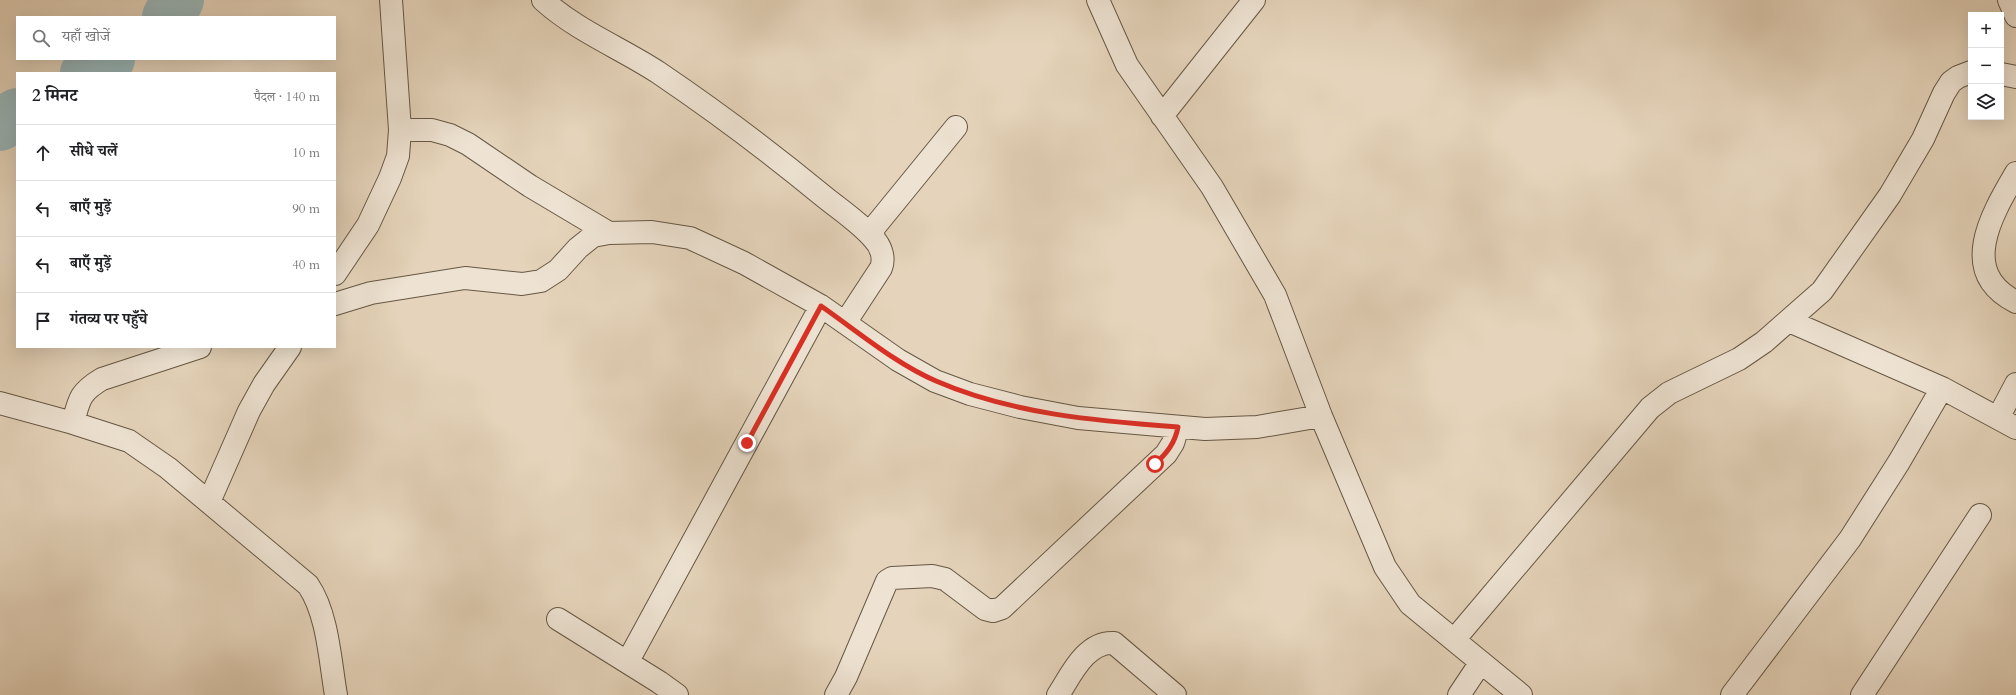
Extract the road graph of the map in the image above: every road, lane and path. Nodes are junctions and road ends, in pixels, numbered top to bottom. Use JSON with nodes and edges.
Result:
{"nodes":[{"id":1,"x":391,"y":0,"type":"edge"},
{"id":2,"x":544,"y":0,"type":"edge"},
{"id":3,"x":1098,"y":0,"type":"edge"},
{"id":4,"x":1254,"y":0,"type":"edge"},
{"id":5,"x":2009,"y":0,"type":"edge"},
{"id":6,"x":2016,"y":16,"type":"edge"},
{"id":7,"x":1968,"y":73,"type":"edge"},
{"id":8,"x":2004,"y":75,"type":"edge"},
{"id":9,"x":2016,"y":77,"type":"edge"},
{"id":10,"x":398,"y":106,"type":"junction"},
{"id":11,"x":1162,"y":116,"type":"junction"},
{"id":12,"x":956,"y":127,"type":"dead end"},
{"id":13,"x":400,"y":130,"type":"junction"},
{"id":14,"x":432,"y":130,"type":"junction"},
{"id":15,"x":2016,"y":173,"type":"edge"},
{"id":16,"x":609,"y":233,"type":"junction"},
{"id":17,"x":874,"y":238,"type":"junction"},
{"id":18,"x":336,"y":273,"type":"edge"},
{"id":19,"x":2016,"y":302,"type":"edge"},
{"id":20,"x":336,"y":304,"type":"edge"},
{"id":21,"x":821,"y":306,"type":"junction"},
{"id":22,"x":1789,"y":321,"type":"junction"},
{"id":23,"x":845,"y":323,"type":"junction"},
{"id":24,"x":197,"y":348,"type":"edge"},
{"id":25,"x":289,"y":348,"type":"edge"},
{"id":26,"x":2016,"y":384,"type":"edge"},
{"id":27,"x":1942,"y":388,"type":"junction"},
{"id":28,"x":0,"y":403,"type":"edge"},
{"id":29,"x":1321,"y":416,"type":"junction"},
{"id":30,"x":73,"y":423,"type":"junction"},
{"id":31,"x":2007,"y":423,"type":"edge"},
{"id":32,"x":1178,"y":427,"type":"junction"},
{"id":33,"x":209,"y":502,"type":"junction"},
{"id":34,"x":1980,"y":515,"type":"dead end"},
{"id":35,"x":558,"y":618,"type":"dead end"},
{"id":36,"x":1454,"y":640,"type":"junction"},
{"id":37,"x":628,"y":661,"type":"junction"},
{"id":38,"x":1481,"y":662,"type":"junction"},
{"id":39,"x":336,"y":695,"type":"edge"},
{"id":40,"x":677,"y":695,"type":"edge"},
{"id":41,"x":836,"y":695,"type":"edge"},
{"id":42,"x":1058,"y":695,"type":"edge"},
{"id":43,"x":1175,"y":695,"type":"edge"},
{"id":44,"x":1459,"y":695,"type":"edge"},
{"id":45,"x":1522,"y":695,"type":"edge"},
{"id":46,"x":1732,"y":695,"type":"edge"},
{"id":47,"x":1862,"y":695,"type":"edge"}],
"edges":[{"from":1,"to":10,"type":"street"},
{"from":2,"to":17,"type":"street"},
{"from":3,"to":11,"type":"street"},
{"from":4,"to":11,"type":"street"},
{"from":5,"to":6,"type":"street"},
{"from":7,"to":22,"type":"street"},
{"from":8,"to":9,"type":"street"},
{"from":10,"to":13,"type":"street"},
{"from":10,"to":14,"type":"street"},
{"from":11,"to":29,"type":"street"},
{"from":12,"to":17,"type":"street"},
{"from":13,"to":14,"type":"street"},
{"from":13,"to":18,"type":"street"},
{"from":14,"to":16,"type":"street"},
{"from":15,"to":19,"type":"street"},
{"from":16,"to":20,"type":"street"},
{"from":16,"to":21,"type":"street"},
{"from":17,"to":23,"type":"street"},
{"from":21,"to":23,"type":"street"},
{"from":21,"to":37,"type":"street"},
{"from":22,"to":27,"type":"street"},
{"from":22,"to":36,"type":"street"},
{"from":23,"to":32,"type":"street"},
{"from":24,"to":30,"type":"street"},
{"from":25,"to":33,"type":"street"},
{"from":26,"to":31,"type":"street"},
{"from":27,"to":31,"type":"street"},
{"from":27,"to":46,"type":"street"},
{"from":28,"to":30,"type":"street"},
{"from":29,"to":32,"type":"street"},
{"from":29,"to":36,"type":"street"},
{"from":30,"to":33,"type":"street"},
{"from":32,"to":41,"type":"street"},
{"from":33,"to":39,"type":"street"},
{"from":34,"to":47,"type":"street"},
{"from":35,"to":37,"type":"street"},
{"from":36,"to":38,"type":"street"},
{"from":37,"to":40,"type":"street"},
{"from":38,"to":44,"type":"street"},
{"from":38,"to":45,"type":"street"},
{"from":42,"to":43,"type":"street"}]}
